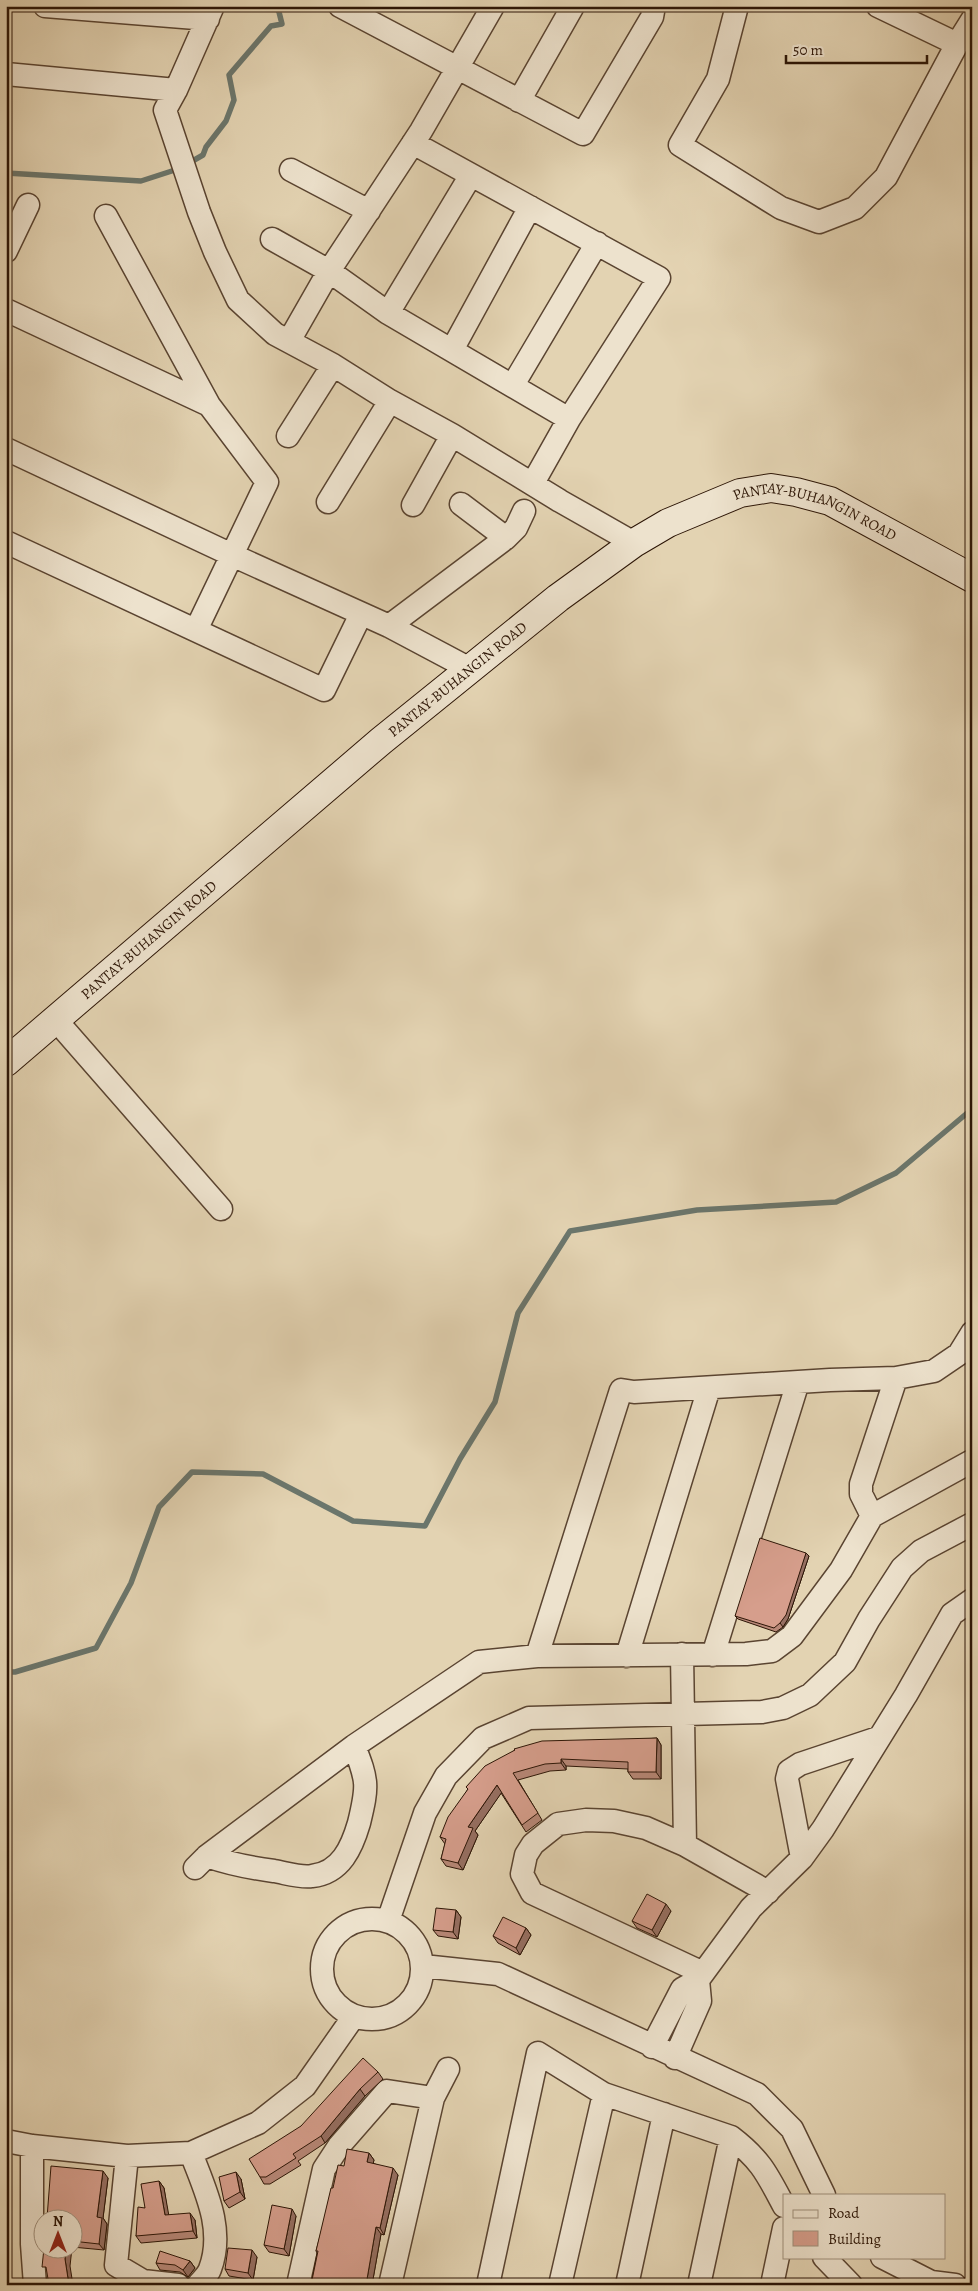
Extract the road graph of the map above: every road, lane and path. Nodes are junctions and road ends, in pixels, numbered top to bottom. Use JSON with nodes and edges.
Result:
{"nodes":[{"id":1,"x":45,"y":6,"type":"edge"},
{"id":2,"x":493,"y":6,"type":"edge"},
{"id":3,"x":572,"y":6,"type":"edge"},
{"id":4,"x":654,"y":6,"type":"edge"},
{"id":5,"x":737,"y":6,"type":"edge"},
{"id":6,"x":878,"y":6,"type":"edge"},
{"id":7,"x":346,"y":10,"type":"edge"},
{"id":8,"x":210,"y":13,"type":"edge"},
{"id":9,"x":972,"y":20,"type":"edge"},
{"id":10,"x":957,"y":44,"type":"junction"},
{"id":11,"x":458,"y":69,"type":"junction"},
{"id":12,"x":6,"y":74,"type":"edge"},
{"id":13,"x":176,"y":90,"type":"junction"},
{"id":14,"x":520,"y":102,"type":"junction"},
{"id":15,"x":414,"y":143,"type":"junction"},
{"id":16,"x":291,"y":170,"type":"dead end"},
{"id":17,"x":471,"y":175,"type":"junction"},
{"id":18,"x":28,"y":205,"type":"dead end"},
{"id":19,"x":530,"y":207,"type":"junction"},
{"id":20,"x":369,"y":211,"type":"junction"},
{"id":21,"x":106,"y":216,"type":"dead end"},
{"id":22,"x":272,"y":239,"type":"dead end"},
{"id":23,"x":597,"y":244,"type":"junction"},
{"id":24,"x":6,"y":251,"type":"edge"},
{"id":25,"x":329,"y":271,"type":"junction"},
{"id":26,"x":6,"y":310,"type":"edge"},
{"id":27,"x":388,"y":313,"type":"junction"},
{"id":28,"x":289,"y":341,"type":"junction"},
{"id":29,"x":452,"y":350,"type":"junction"},
{"id":30,"x":333,"y":365,"type":"junction"},
{"id":31,"x":513,"y":386,"type":"junction"},
{"id":32,"x":390,"y":401,"type":"junction"},
{"id":33,"x":209,"y":405,"type":"junction"},
{"id":34,"x":570,"y":419,"type":"junction"},
{"id":35,"x":452,"y":435,"type":"junction"},
{"id":36,"x":288,"y":436,"type":"dead end"},
{"id":37,"x":6,"y":449,"type":"edge"},
{"id":38,"x":533,"y":483,"type":"junction"},
{"id":39,"x":328,"y":502,"type":"dead end"},
{"id":40,"x":461,"y":504,"type":"dead end"},
{"id":41,"x":412,"y":505,"type":"dead end"},
{"id":42,"x":524,"y":511,"type":"dead end"},
{"id":43,"x":506,"y":538,"type":"junction"},
{"id":44,"x":6,"y":542,"type":"edge"},
{"id":45,"x":634,"y":544,"type":"junction"},
{"id":46,"x":232,"y":555,"type":"junction"},
{"id":47,"x":972,"y":578,"type":"edge"},
{"id":48,"x":361,"y":614,"type":"junction"},
{"id":49,"x":389,"y":626,"type":"junction"},
{"id":50,"x":196,"y":630,"type":"junction"},
{"id":51,"x":470,"y":669,"type":"junction"},
{"id":52,"x":55,"y":1019,"type":"junction"},
{"id":53,"x":6,"y":1062,"type":"edge"},
{"id":54,"x":221,"y":1209,"type":"dead end"},
{"id":55,"x":972,"y":1333,"type":"edge"},
{"id":56,"x":896,"y":1378,"type":"junction"},
{"id":57,"x":798,"y":1382,"type":"junction"},
{"id":58,"x":709,"y":1388,"type":"junction"},
{"id":59,"x":972,"y":1461,"type":"edge"},
{"id":60,"x":872,"y":1516,"type":"junction"},
{"id":61,"x":972,"y":1524,"type":"edge"},
{"id":62,"x":972,"y":1600,"type":"edge"},
{"id":63,"x":682,"y":1654,"type":"junction"},
{"id":64,"x":713,"y":1655,"type":"junction"},
{"id":65,"x":537,"y":1656,"type":"junction"},
{"id":66,"x":627,"y":1656,"type":"junction"},
{"id":67,"x":682,"y":1715,"type":"junction"},
{"id":68,"x":878,"y":1738,"type":"junction"},
{"id":69,"x":354,"y":1746,"type":"junction"},
{"id":70,"x":685,"y":1845,"type":"junction"},
{"id":71,"x":802,"y":1858,"type":"junction"},
{"id":72,"x":768,"y":1892,"type":"junction"},
{"id":73,"x":388,"y":1921,"type":"junction"},
{"id":74,"x":423,"y":1966,"type":"junction"},
{"id":75,"x":701,"y":1976,"type":"junction"},
{"id":76,"x":354,"y":2016,"type":"junction"},
{"id":77,"x":652,"y":2047,"type":"junction"},
{"id":78,"x":675,"y":2058,"type":"junction"},
{"id":79,"x":448,"y":2069,"type":"dead end"},
{"id":80,"x":604,"y":2094,"type":"junction"},
{"id":81,"x":433,"y":2098,"type":"junction"},
{"id":82,"x":664,"y":2114,"type":"junction"},
{"id":83,"x":731,"y":2137,"type":"junction"},
{"id":84,"x":6,"y":2141,"type":"edge"},
{"id":85,"x":32,"y":2146,"type":"junction"},
{"id":86,"x":191,"y":2153,"type":"junction"},
{"id":87,"x":127,"y":2156,"type":"junction"},
{"id":88,"x":824,"y":2194,"type":"edge"},
{"id":89,"x":783,"y":2204,"type":"edge"},
{"id":90,"x":783,"y":2233,"type":"edge"},
{"id":91,"x":825,"y":2258,"type":"edge"},
{"id":92,"x":884,"y":2258,"type":"edge"},
{"id":93,"x":35,"y":2285,"type":"edge"},
{"id":94,"x":178,"y":2285,"type":"edge"},
{"id":95,"x":198,"y":2285,"type":"edge"},
{"id":96,"x":298,"y":2285,"type":"edge"},
{"id":97,"x":390,"y":2285,"type":"edge"},
{"id":98,"x":488,"y":2285,"type":"edge"},
{"id":99,"x":560,"y":2285,"type":"edge"},
{"id":100,"x":627,"y":2285,"type":"edge"},
{"id":101,"x":699,"y":2285,"type":"edge"},
{"id":102,"x":772,"y":2285,"type":"edge"},
{"id":103,"x":851,"y":2285,"type":"edge"},
{"id":104,"x":955,"y":2285,"type":"edge"}],
"edges":[{"from":1,"to":8,"type":"street"},
{"from":2,"to":11,"type":"street"},
{"from":3,"to":14,"type":"street"},
{"from":4,"to":14,"type":"street"},
{"from":5,"to":10,"type":"street"},
{"from":6,"to":10,"type":"street"},
{"from":7,"to":11,"type":"street"},
{"from":8,"to":13,"type":"street"},
{"from":9,"to":10,"type":"street"},
{"from":11,"to":14,"type":"street"},
{"from":11,"to":15,"type":"street"},
{"from":12,"to":13,"type":"street"},
{"from":13,"to":28,"type":"street"},
{"from":15,"to":17,"type":"street"},
{"from":15,"to":20,"type":"street"},
{"from":16,"to":20,"type":"street"},
{"from":17,"to":19,"type":"street"},
{"from":17,"to":27,"type":"street"},
{"from":18,"to":24,"type":"street"},
{"from":19,"to":23,"type":"street"},
{"from":19,"to":29,"type":"street"},
{"from":20,"to":25,"type":"street"},
{"from":21,"to":33,"type":"street"},
{"from":22,"to":25,"type":"street"},
{"from":23,"to":31,"type":"street"},
{"from":23,"to":34,"type":"street"},
{"from":25,"to":27,"type":"street"},
{"from":25,"to":28,"type":"street"},
{"from":26,"to":33,"type":"street"},
{"from":27,"to":29,"type":"street"},
{"from":28,"to":30,"type":"street"},
{"from":29,"to":31,"type":"street"},
{"from":30,"to":32,"type":"street"},
{"from":30,"to":36,"type":"street"},
{"from":31,"to":34,"type":"street"},
{"from":32,"to":35,"type":"street"},
{"from":32,"to":39,"type":"street"},
{"from":33,"to":46,"type":"street"},
{"from":34,"to":38,"type":"street"},
{"from":35,"to":38,"type":"street"},
{"from":35,"to":41,"type":"street"},
{"from":37,"to":46,"type":"street"},
{"from":38,"to":45,"type":"street"},
{"from":40,"to":43,"type":"street"},
{"from":42,"to":43,"type":"street"},
{"from":43,"to":49,"type":"street"},
{"from":44,"to":50,"type":"street"},
{"from":45,"to":47,"type":"street","name":"PANTAY-BUHANGIN ROAD"},
{"from":45,"to":51,"type":"street","name":"PANTAY-BUHANGIN ROAD"},
{"from":46,"to":48,"type":"street"},
{"from":46,"to":50,"type":"street"},
{"from":48,"to":49,"type":"street"},
{"from":48,"to":50,"type":"street"},
{"from":49,"to":51,"type":"street"},
{"from":51,"to":52,"type":"street","name":"PANTAY-BUHANGIN ROAD"},
{"from":52,"to":53,"type":"street","name":"PANTAY-BUHANGIN ROAD"},
{"from":52,"to":54,"type":"street"},
{"from":55,"to":56,"type":"street"},
{"from":56,"to":57,"type":"street"},
{"from":56,"to":60,"type":"street"},
{"from":57,"to":58,"type":"street"},
{"from":57,"to":64,"type":"street"},
{"from":58,"to":65,"type":"street"},
{"from":58,"to":66,"type":"street"},
{"from":59,"to":60,"type":"street"},
{"from":60,"to":64,"type":"street"},
{"from":61,"to":67,"type":"street"},
{"from":62,"to":68,"type":"street"},
{"from":63,"to":64,"type":"street"},
{"from":63,"to":66,"type":"street"},
{"from":63,"to":67,"type":"street"},
{"from":65,"to":66,"type":"street"},
{"from":65,"to":69,"type":"street"},
{"from":67,"to":70,"type":"street"},
{"from":67,"to":73,"type":"street"},
{"from":68,"to":71,"type":"street"},
{"from":68,"to":71,"type":"street"},
{"from":69,"to":69,"type":"street"},
{"from":70,"to":72,"type":"street"},
{"from":70,"to":75,"type":"street"},
{"from":71,"to":72,"type":"street"},
{"from":72,"to":75,"type":"street"},
{"from":73,"to":74,"type":"street"},
{"from":73,"to":76,"type":"street"},
{"from":74,"to":76,"type":"street"},
{"from":74,"to":77,"type":"street"},
{"from":75,"to":77,"type":"street"},
{"from":75,"to":78,"type":"street"},
{"from":76,"to":86,"type":"street"},
{"from":77,"to":78,"type":"street"},
{"from":78,"to":88,"type":"street"},
{"from":79,"to":81,"type":"street"},
{"from":80,"to":82,"type":"street"},
{"from":80,"to":98,"type":"street"},
{"from":80,"to":99,"type":"street"},
{"from":81,"to":96,"type":"street"},
{"from":81,"to":97,"type":"street"},
{"from":82,"to":83,"type":"street"},
{"from":82,"to":100,"type":"street"},
{"from":83,"to":89,"type":"street"},
{"from":83,"to":101,"type":"street"},
{"from":84,"to":85,"type":"street"},
{"from":85,"to":87,"type":"street"},
{"from":85,"to":93,"type":"street"},
{"from":86,"to":87,"type":"street"},
{"from":86,"to":95,"type":"street"},
{"from":87,"to":94,"type":"street"},
{"from":90,"to":102,"type":"street"},
{"from":91,"to":103,"type":"street"},
{"from":92,"to":104,"type":"street"}]}
